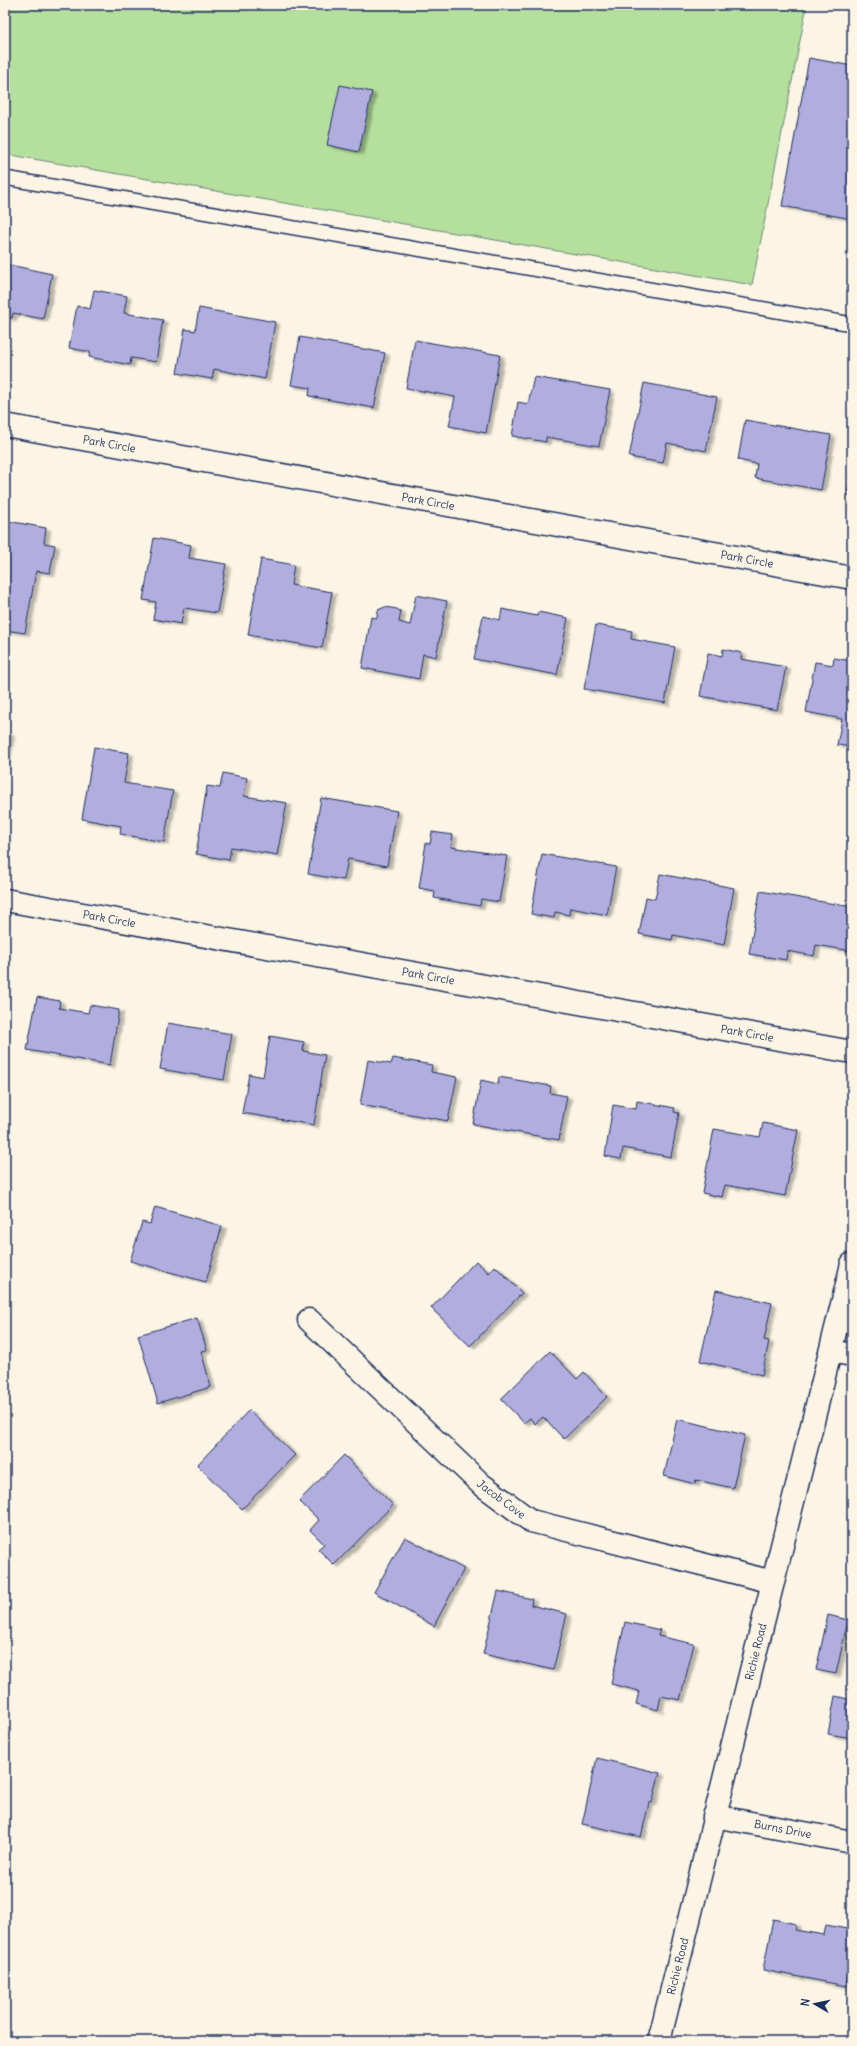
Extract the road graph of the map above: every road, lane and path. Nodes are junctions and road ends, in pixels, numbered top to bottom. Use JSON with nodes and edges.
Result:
{"nodes":[{"id":1,"x":5,"y":178,"type":"edge"},
{"id":2,"x":852,"y":324,"type":"edge"},
{"id":3,"x":5,"y":424,"type":"edge"},
{"id":4,"x":852,"y":578,"type":"edge"},
{"id":5,"x":5,"y":900,"type":"edge"},
{"id":6,"x":852,"y":1052,"type":"edge"},
{"id":7,"x":852,"y":1264,"type":"edge"},
{"id":8,"x":309,"y":1320,"type":"dead end"},
{"id":9,"x":842,"y":1353,"type":"edge"},
{"id":10,"x":773,"y":1582,"type":"junction"},
{"id":11,"x":714,"y":1816,"type":"junction"},
{"id":12,"x":852,"y":1842,"type":"edge"},
{"id":13,"x":659,"y":2041,"type":"edge"}],
"edges":[{"from":1,"to":2,"type":"lane"},
{"from":3,"to":4,"type":"street","name":"Park Circle"},
{"from":5,"to":6,"type":"street","name":"Park Circle"},
{"from":7,"to":9,"type":"street","name":"Richie Road"},
{"from":8,"to":10,"type":"street","name":"Jacob Cove"},
{"from":9,"to":10,"type":"street","name":"Richie Road"},
{"from":10,"to":11,"type":"street","name":"Richie Road"},
{"from":11,"to":12,"type":"street","name":"Burns Drive"},
{"from":11,"to":13,"type":"street","name":"Richie Road"}]}
